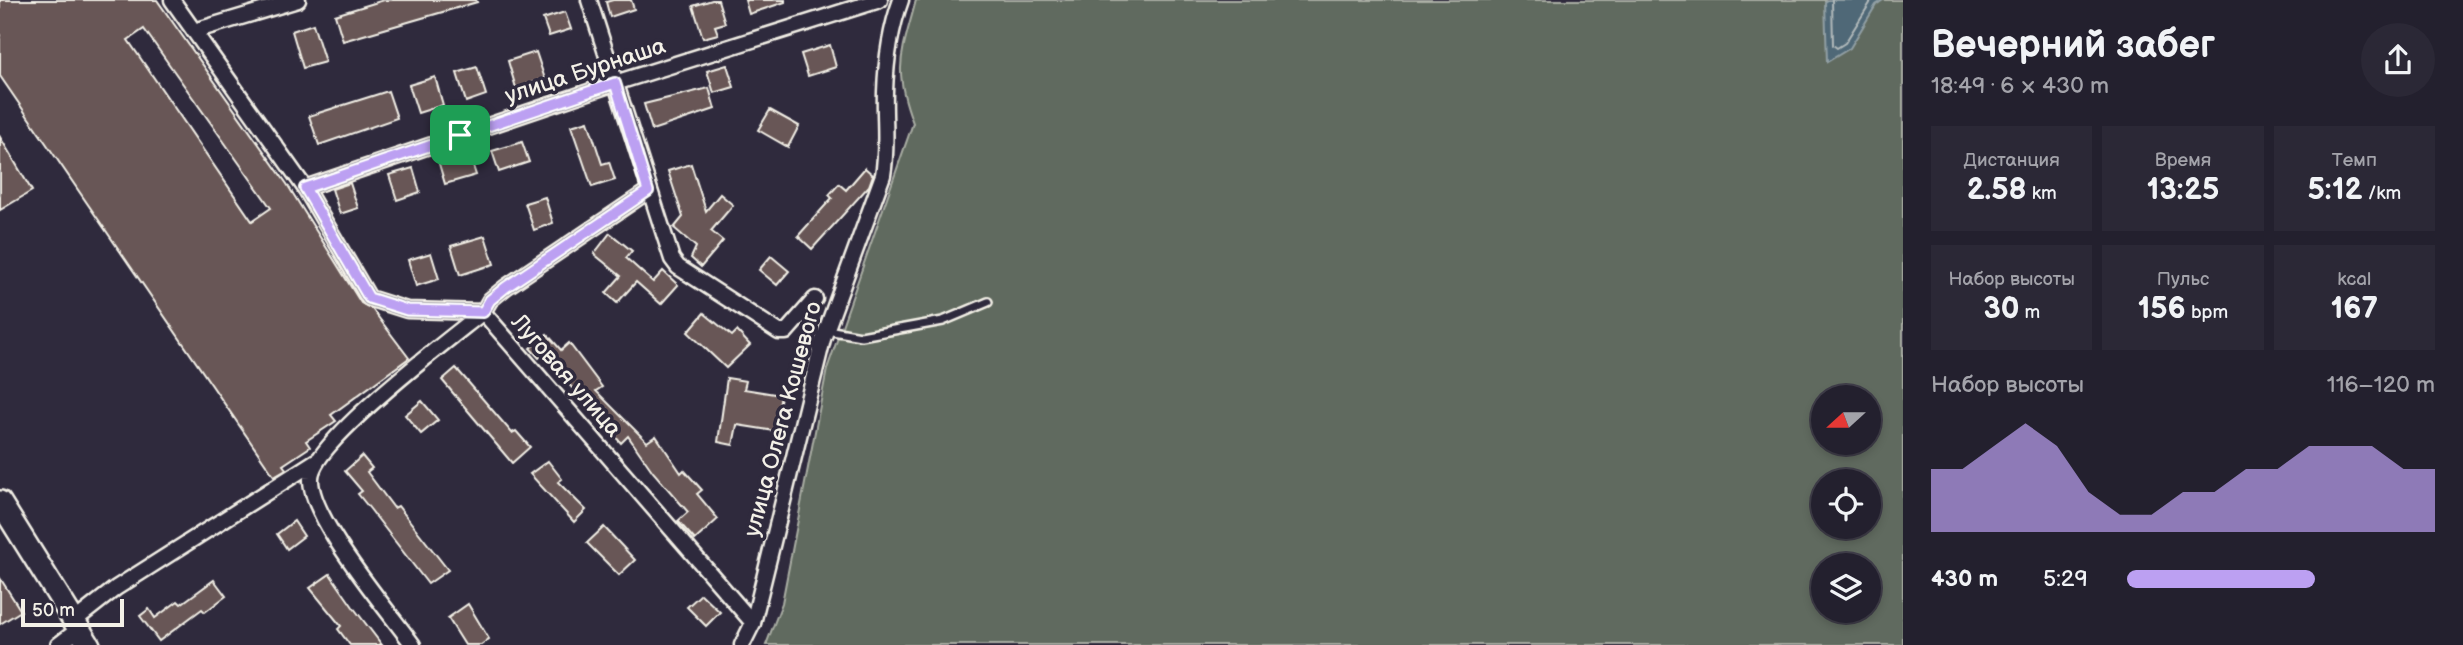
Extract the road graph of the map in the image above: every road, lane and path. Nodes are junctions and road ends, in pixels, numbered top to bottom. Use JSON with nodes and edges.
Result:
{"nodes":[{"id":1,"x":172,"y":0,"type":"edge"},
{"id":2,"x":298,"y":0,"type":"edge"},
{"id":3,"x":589,"y":0,"type":"edge"},
{"id":4,"x":880,"y":0,"type":"edge"},
{"id":5,"x":901,"y":0,"type":"edge"},
{"id":6,"x":194,"y":31,"type":"junction"},
{"id":7,"x":615,"y":83,"type":"junction"},
{"id":8,"x":305,"y":188,"type":"junction"},
{"id":9,"x":648,"y":191,"type":"junction"},
{"id":10,"x":815,"y":299,"type":"dead end"},
{"id":11,"x":988,"y":302,"type":"dead end"},
{"id":12,"x":483,"y":312,"type":"junction"},
{"id":13,"x":826,"y":330,"type":"junction"},
{"id":14,"x":316,"y":461,"type":"junction"},
{"id":15,"x":1,"y":505,"type":"edge"},
{"id":16,"x":753,"y":623,"type":"junction"},
{"id":17,"x":80,"y":632,"type":"edge"},
{"id":18,"x":58,"y":645,"type":"edge"},
{"id":19,"x":413,"y":645,"type":"edge"},
{"id":20,"x":742,"y":645,"type":"edge"}],
"edges":[{"from":1,"to":6,"type":"street"},
{"from":2,"to":6,"type":"street"},
{"from":3,"to":7,"type":"street"},
{"from":4,"to":7,"type":"street","name":"улица Бурнаша"},
{"from":5,"to":13,"type":"street","name":"улица Олега Кошевого"},
{"from":6,"to":8,"type":"street"},
{"from":7,"to":8,"type":"street","name":"улица Бурнаша"},
{"from":7,"to":9,"type":"street"},
{"from":8,"to":12,"type":"street"},
{"from":9,"to":10,"type":"street"},
{"from":9,"to":12,"type":"street","name":"Луговая улица"},
{"from":11,"to":13,"type":"lane"},
{"from":12,"to":14,"type":"street"},
{"from":12,"to":16,"type":"street","name":"Луговая улица"},
{"from":13,"to":16,"type":"street","name":"улица Олега Кошевого"},
{"from":14,"to":17,"type":"street"},
{"from":14,"to":19,"type":"street"},
{"from":15,"to":17,"type":"street"},
{"from":16,"to":20,"type":"street","name":"улица Олега Кошевого"},
{"from":17,"to":18,"type":"street"}]}
